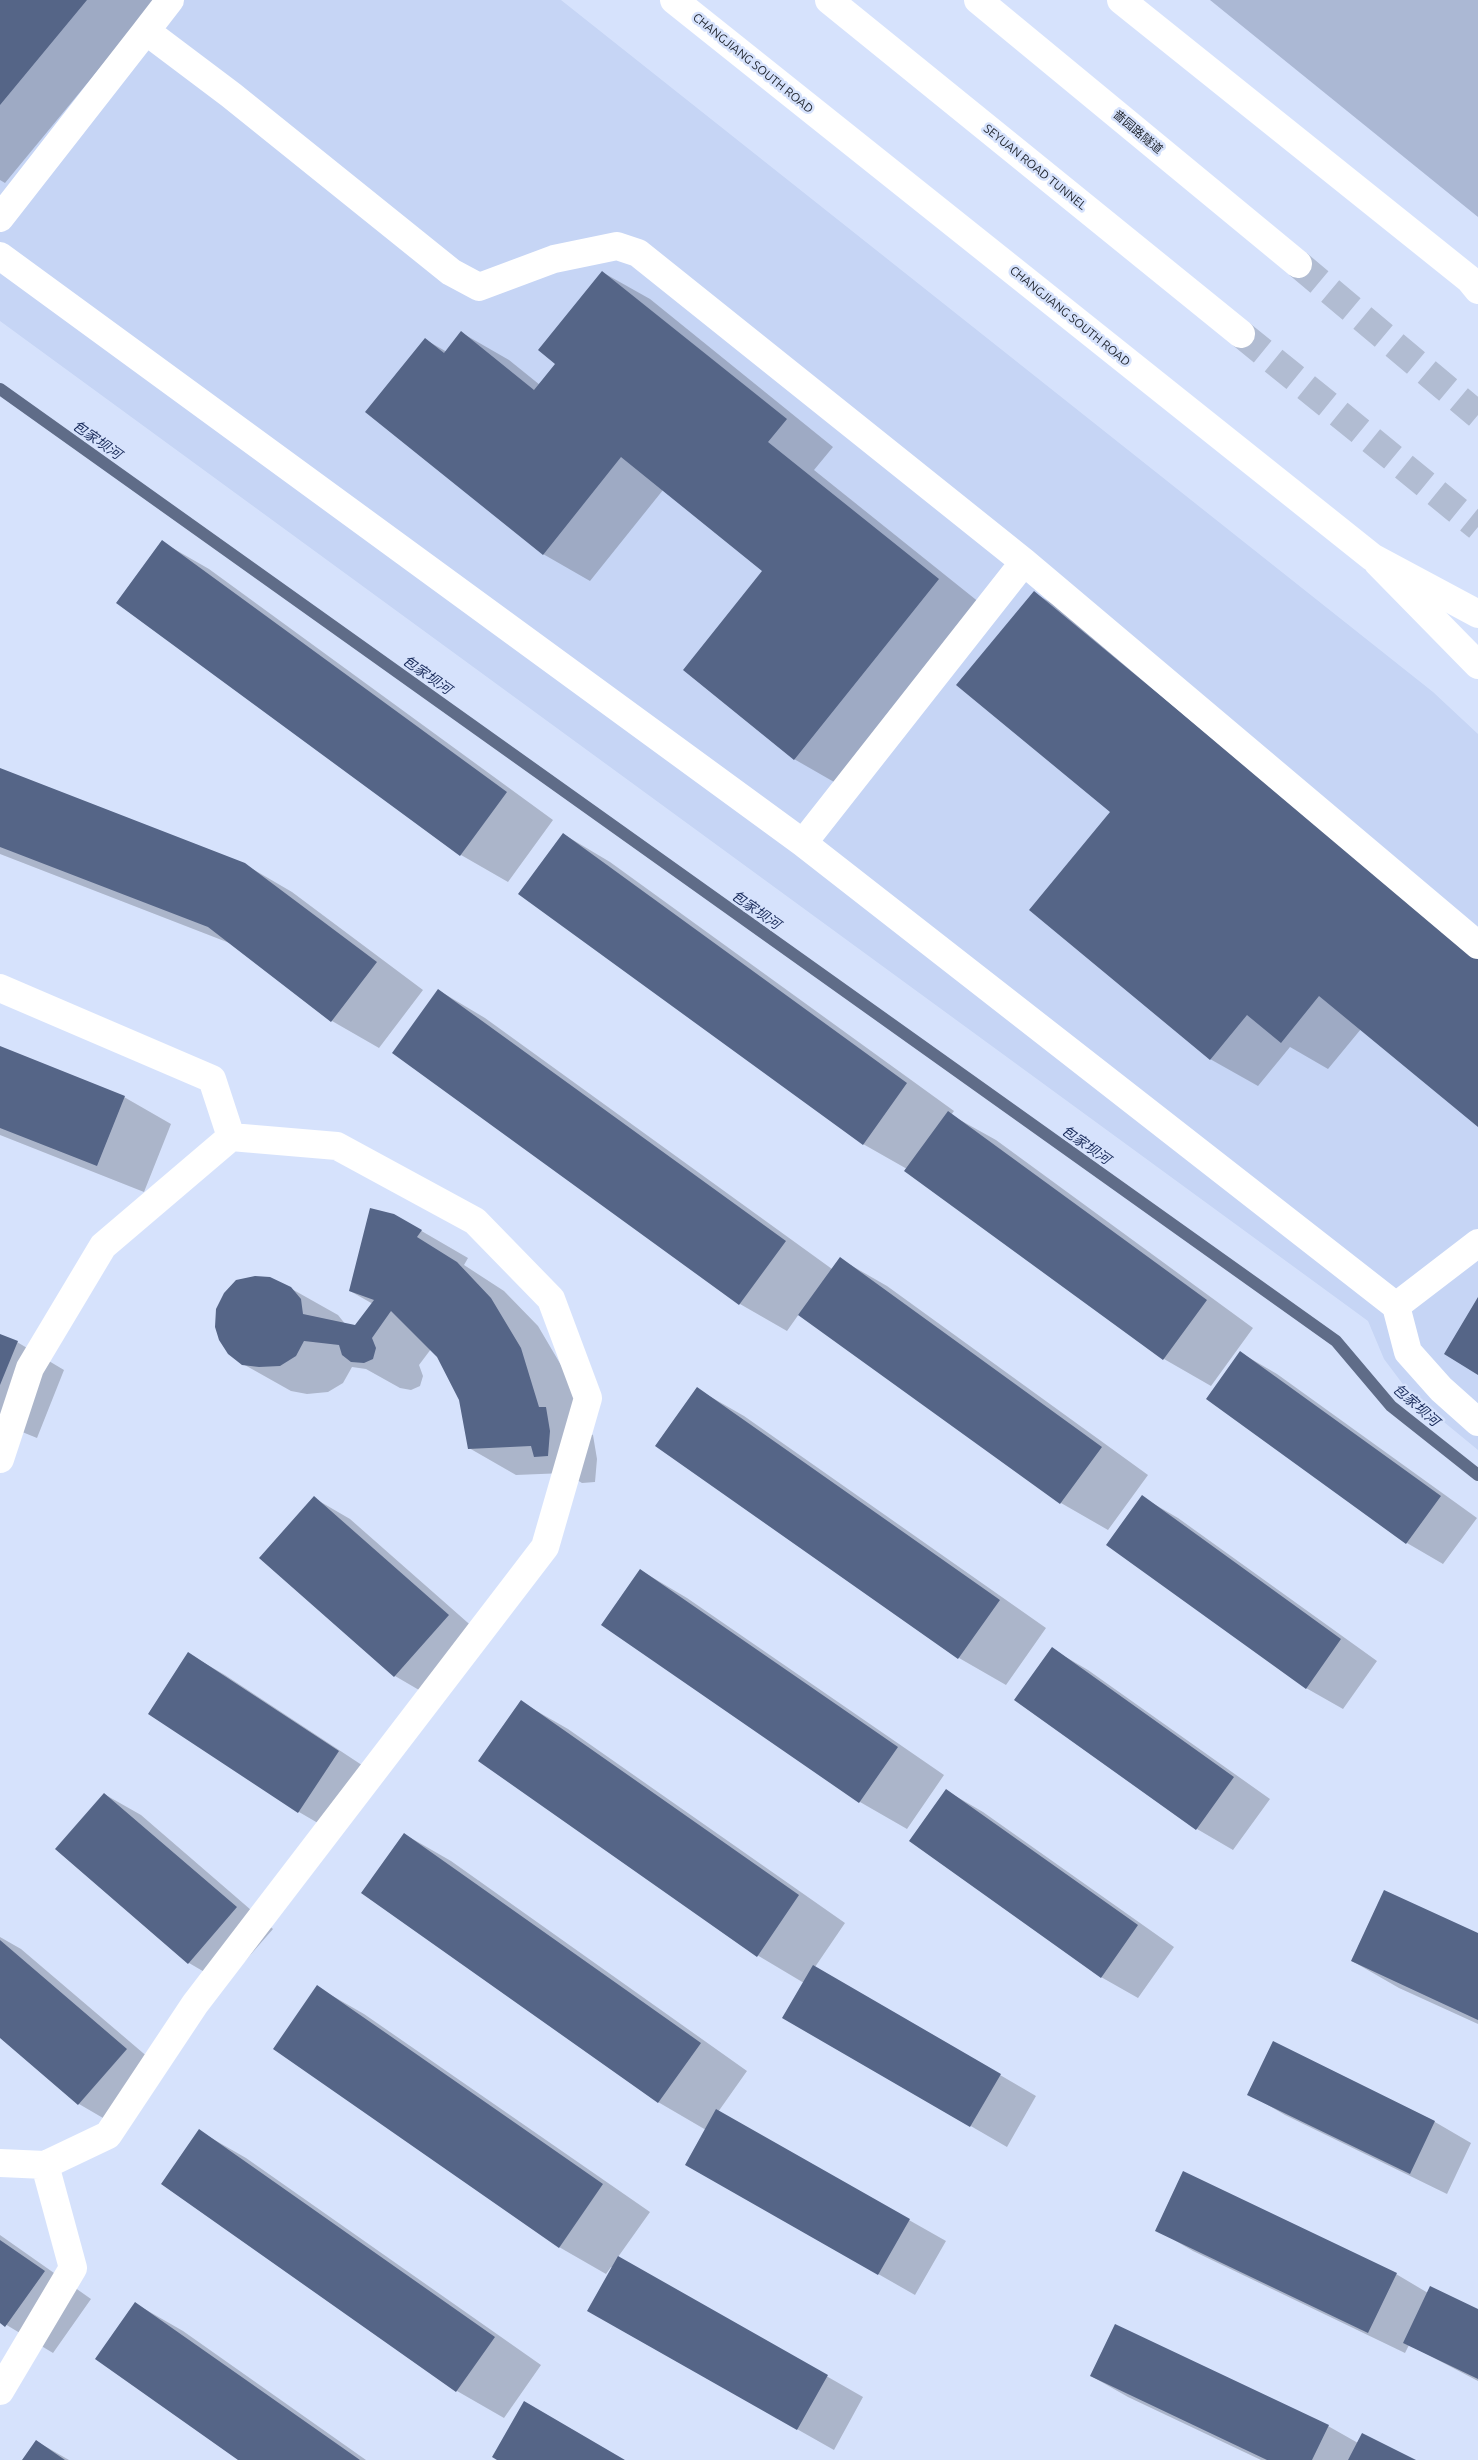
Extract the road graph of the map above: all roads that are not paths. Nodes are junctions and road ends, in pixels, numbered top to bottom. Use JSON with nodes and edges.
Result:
{"nodes":[{"id":1,"x":170,"y":0,"type":"edge"},
{"id":2,"x":674,"y":0,"type":"edge"},
{"id":3,"x":812,"y":0,"type":"edge"},
{"id":4,"x":830,"y":0,"type":"edge"},
{"id":5,"x":978,"y":0,"type":"edge"},
{"id":6,"x":1121,"y":0,"type":"edge"},
{"id":7,"x":146,"y":31,"type":"junction"},
{"id":8,"x":915,"y":69,"type":"junction"},
{"id":9,"x":0,"y":218,"type":"edge"},
{"id":10,"x":0,"y":256,"type":"edge"},
{"id":11,"x":1298,"y":264,"type":"tunnel mouth"},
{"id":12,"x":1475,"y":285,"type":"edge"},
{"id":13,"x":1241,"y":334,"type":"tunnel mouth"},
{"id":14,"x":1372,"y":556,"type":"junction"},
{"id":15,"x":1024,"y":562,"type":"junction"},
{"id":16,"x":1478,"y":614,"type":"edge"},
{"id":17,"x":1478,"y":665,"type":"edge"},
{"id":18,"x":803,"y":843,"type":"junction"},
{"id":19,"x":1478,"y":945,"type":"edge"},
{"id":20,"x":0,"y":988,"type":"edge"},
{"id":21,"x":231,"y":1137,"type":"junction"},
{"id":22,"x":1478,"y":1243,"type":"edge"},
{"id":23,"x":1396,"y":1306,"type":"junction"},
{"id":24,"x":1478,"y":1422,"type":"edge"},
{"id":25,"x":0,"y":1460,"type":"edge"},
{"id":26,"x":0,"y":2163,"type":"edge"},
{"id":27,"x":45,"y":2166,"type":"junction"},
{"id":28,"x":0,"y":2391,"type":"edge"}],
"edges":[{"from":1,"to":7,"type":"main road"},
{"from":2,"to":14,"type":"main road","name":"CHANGJIANG SOUTH ROAD"},
{"from":3,"to":8,"type":"main road"},
{"from":4,"to":8,"type":"main road","name":"SEYUAN ROAD TUNNEL"},
{"from":5,"to":11,"type":"main road","name":"啬园路隧道"},
{"from":6,"to":12,"type":"main road"},
{"from":7,"to":9,"type":"main road"},
{"from":7,"to":15,"type":"main road"},
{"from":8,"to":13,"type":"main road","name":"SEYUAN ROAD TUNNEL"},
{"from":10,"to":18,"type":"main road"},
{"from":14,"to":16,"type":"main road","name":"CHANGJIANG SOUTH ROAD"},
{"from":14,"to":17,"type":"main road"},
{"from":15,"to":18,"type":"main road"},
{"from":15,"to":19,"type":"main road"},
{"from":18,"to":23,"type":"main road"},
{"from":20,"to":21,"type":"main road"},
{"from":21,"to":25,"type":"main road"},
{"from":21,"to":27,"type":"main road"},
{"from":22,"to":23,"type":"main road"},
{"from":23,"to":24,"type":"main road"},
{"from":26,"to":27,"type":"main road"},
{"from":27,"to":28,"type":"main road"}]}
